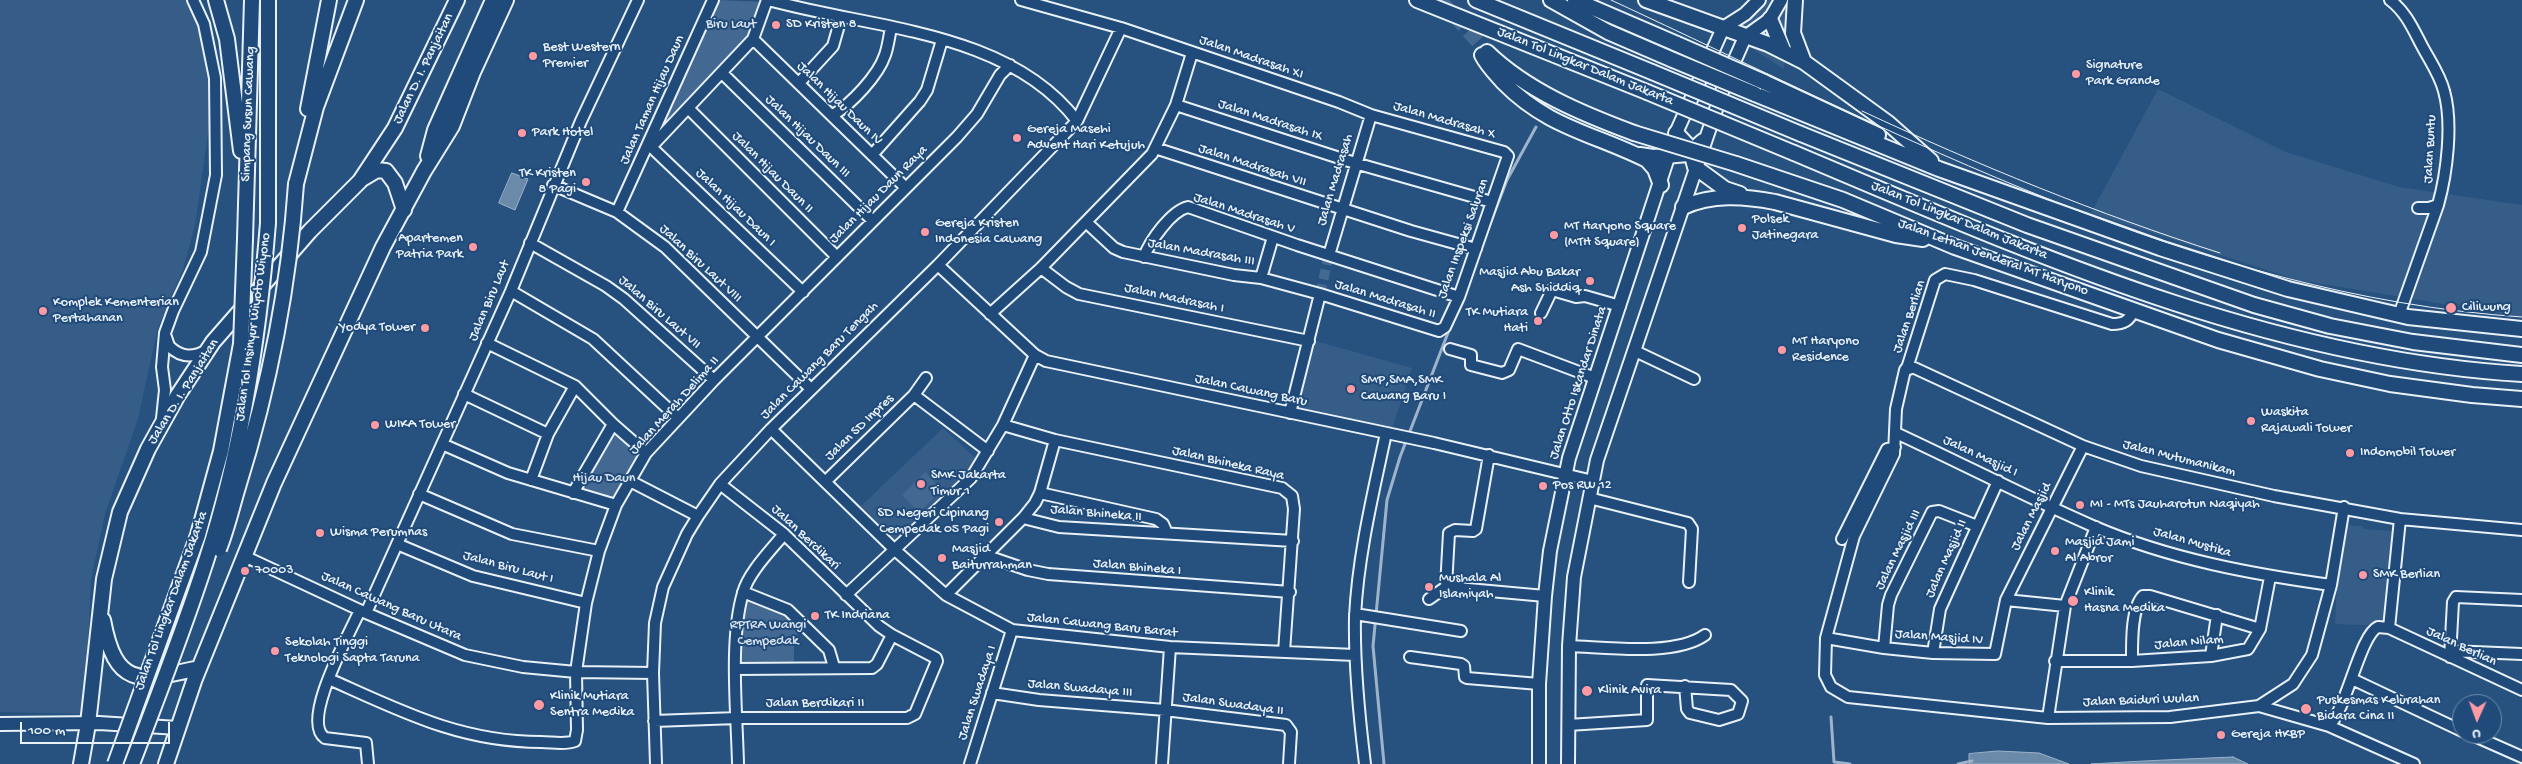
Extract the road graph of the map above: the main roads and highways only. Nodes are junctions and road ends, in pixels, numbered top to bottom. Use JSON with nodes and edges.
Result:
{"nodes":[{"id":1,"x":216,"y":0,"type":"edge"},
{"id":2,"x":252,"y":0,"type":"edge"},
{"id":3,"x":268,"y":0,"type":"edge"},
{"id":4,"x":329,"y":0,"type":"edge"},
{"id":5,"x":356,"y":0,"type":"edge"},
{"id":6,"x":457,"y":0,"type":"edge"},
{"id":7,"x":493,"y":0,"type":"edge"},
{"id":8,"x":506,"y":0,"type":"edge"},
{"id":9,"x":1416,"y":0,"type":"edge"},
{"id":10,"x":1476,"y":0,"type":"edge"},
{"id":11,"x":1551,"y":0,"type":"edge"},
{"id":12,"x":1575,"y":0,"type":"edge"},
{"id":13,"x":1646,"y":0,"type":"edge"},
{"id":14,"x":1759,"y":0,"type":"edge"},
{"id":15,"x":1781,"y":0,"type":"edge"},
{"id":16,"x":1795,"y":0,"type":"edge"},
{"id":17,"x":1669,"y":4,"type":"edge"},
{"id":18,"x":1770,"y":19,"type":"junction"},
{"id":19,"x":1723,"y":28,"type":"junction"},
{"id":20,"x":1745,"y":37,"type":"junction"},
{"id":21,"x":1784,"y":52,"type":"junction"},
{"id":22,"x":1804,"y":62,"type":"junction"},
{"id":23,"x":1676,"y":133,"type":"junction"},
{"id":24,"x":1703,"y":141,"type":"junction"},
{"id":25,"x":1692,"y":153,"type":"junction"},
{"id":26,"x":1637,"y":155,"type":"junction"},
{"id":27,"x":1669,"y":156,"type":"junction"},
{"id":28,"x":1912,"y":157,"type":"junction"},
{"id":29,"x":1695,"y":167,"type":"junction"},
{"id":30,"x":1940,"y":169,"type":"junction"},
{"id":31,"x":424,"y":171,"type":"junction"},
{"id":32,"x":297,"y":181,"type":"junction"},
{"id":33,"x":360,"y":181,"type":"junction"},
{"id":34,"x":1661,"y":185,"type":"junction"},
{"id":35,"x":1755,"y":198,"type":"junction"},
{"id":36,"x":1683,"y":207,"type":"junction"},
{"id":37,"x":404,"y":210,"type":"junction"},
{"id":38,"x":245,"y":234,"type":"junction"},
{"id":39,"x":1938,"y":240,"type":"junction"},
{"id":40,"x":2522,"y":329,"type":"edge"},
{"id":41,"x":2522,"y":355,"type":"edge"},
{"id":42,"x":2522,"y":374,"type":"edge"},
{"id":43,"x":2522,"y":399,"type":"edge"},
{"id":44,"x":101,"y":607,"type":"junction"},
{"id":45,"x":187,"y":616,"type":"junction"},
{"id":46,"x":199,"y":668,"type":"junction"},
{"id":47,"x":0,"y":724,"type":"edge"},
{"id":48,"x":88,"y":724,"type":"junction"},
{"id":49,"x":178,"y":728,"type":"junction"},
{"id":50,"x":81,"y":764,"type":"edge"},
{"id":51,"x":115,"y":764,"type":"edge"},
{"id":52,"x":132,"y":764,"type":"edge"},
{"id":53,"x":166,"y":764,"type":"edge"},
{"id":54,"x":1539,"y":764,"type":"edge"},
{"id":55,"x":1568,"y":764,"type":"edge"}],
"edges":[{"from":1,"to":38,"type":"highway"},
{"from":2,"to":38,"type":"highway","name":"Simpang Susun Cawang"},
{"from":3,"to":45,"type":"highway","name":"Jalan Tol Insinyur Wiyoto Wiyono","bridge":true},
{"from":4,"to":32,"type":"highway"},
{"from":5,"to":32,"type":"highway"},
{"from":6,"to":33,"type":"highway","name":"Jalan D. I. Panjaitan"},
{"from":7,"to":31,"type":"highway"},
{"from":8,"to":31,"type":"highway"},
{"from":9,"to":42,"type":"highway","name":"Jalan Tol Lingkar Dalam Jakarta","bridge":true},
{"from":10,"to":41,"type":"highway","name":"Jalan Tol Lingkar Dalam Jakarta","bridge":true},
{"from":11,"to":28,"type":"highway","bridge":true},
{"from":12,"to":28,"type":"highway","bridge":true},
{"from":13,"to":17,"type":"highway"},
{"from":14,"to":19,"type":"main road"},
{"from":15,"to":18,"type":"main road"},
{"from":16,"to":22,"type":"highway"},
{"from":17,"to":19,"type":"highway"},
{"from":18,"to":20,"type":"main road"},
{"from":18,"to":21,"type":"highway"},
{"from":19,"to":20,"type":"highway"},
{"from":19,"to":23,"type":"main road","name":"Jalan Otto Iskandar Dinata"},
{"from":20,"to":21,"type":"highway"},
{"from":20,"to":24,"type":"main road"},
{"from":21,"to":22,"type":"highway"},
{"from":22,"to":30,"type":"highway"},
{"from":23,"to":25,"type":"highway"},
{"from":23,"to":27,"type":"main road","name":"Jalan Otto Iskandar Dinata"},
{"from":24,"to":25,"type":"highway"},
{"from":24,"to":29,"type":"main road"},
{"from":25,"to":27,"type":"highway"},
{"from":25,"to":29,"type":"highway"},
{"from":26,"to":27,"type":"highway"},
{"from":26,"to":34,"type":"highway"},
{"from":26,"to":39,"type":"highway","name":"Jalan Letnan Jenderal MT Haryono","bridge":true},
{"from":27,"to":34,"type":"main road","name":"Jalan Otto Iskandar Dinata"},
{"from":28,"to":30,"type":"highway"},
{"from":29,"to":35,"type":"highway"},
{"from":29,"to":36,"type":"main road"},
{"from":30,"to":40,"type":"highway"},
{"from":31,"to":37,"type":"highway"},
{"from":32,"to":45,"type":"highway","bridge":true},
{"from":33,"to":37,"type":"highway"},
{"from":33,"to":44,"type":"highway","name":"Jalan D. I. Panjaitan"},
{"from":34,"to":54,"type":"main road","name":"Jalan Otto Iskandar Dinata"},
{"from":35,"to":36,"type":"highway"},
{"from":35,"to":39,"type":"highway"},
{"from":36,"to":55,"type":"main road"},
{"from":37,"to":46,"type":"highway"},
{"from":38,"to":51,"type":"highway","name":"Jalan Tol Lingkar Dalam Jakarta","bridge":true},
{"from":39,"to":43,"type":"highway","name":"Jalan Letnan Jenderal MT Haryono"},
{"from":44,"to":46,"type":"highway"},
{"from":44,"to":48,"type":"highway","name":"Jalan D. I. Panjaitan"},
{"from":45,"to":52,"type":"highway","name":"Jalan Tol Lingkar Dalam Jakarta","bridge":true},
{"from":46,"to":49,"type":"highway"},
{"from":47,"to":48,"type":"main road"},
{"from":48,"to":49,"type":"main road"},
{"from":48,"to":50,"type":"highway","name":"Jalan D. I. Panjaitan"},
{"from":49,"to":53,"type":"highway"}]}
